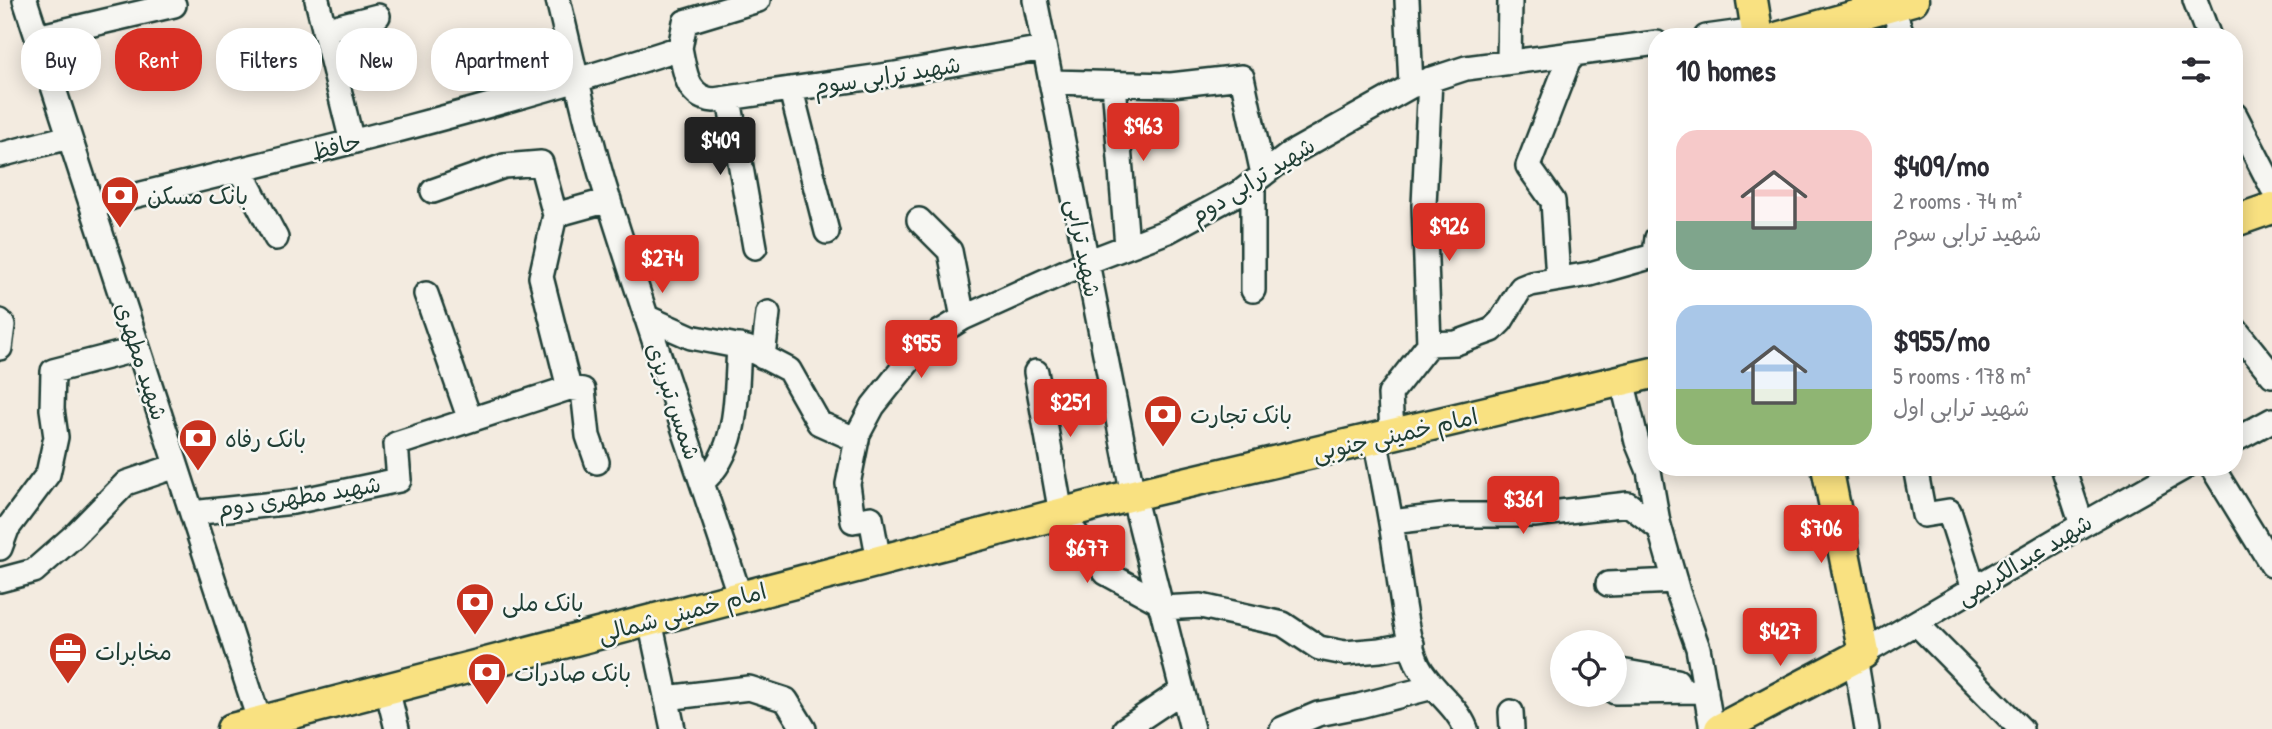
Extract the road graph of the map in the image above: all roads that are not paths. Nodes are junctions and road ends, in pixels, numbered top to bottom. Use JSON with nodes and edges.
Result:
{"nodes":[{"id":1,"x":25,"y":0,"type":"edge"},
{"id":2,"x":317,"y":0,"type":"edge"},
{"id":3,"x":558,"y":0,"type":"edge"},
{"id":4,"x":758,"y":0,"type":"edge"},
{"id":5,"x":1035,"y":0,"type":"edge"},
{"id":6,"x":1407,"y":0,"type":"edge"},
{"id":7,"x":1510,"y":0,"type":"edge"},
{"id":8,"x":1752,"y":0,"type":"edge"},
{"id":9,"x":2195,"y":0,"type":"edge"},
{"id":10,"x":1903,"y":3,"type":"edge"},
{"id":11,"x":174,"y":5,"type":"dead end"},
{"id":12,"x":378,"y":16,"type":"dead end"},
{"id":13,"x":34,"y":28,"type":"edge"},
{"id":14,"x":76,"y":28,"type":"edge"},
{"id":15,"x":1762,"y":28,"type":"edge"},
{"id":16,"x":1795,"y":28,"type":"edge"},
{"id":17,"x":1903,"y":28,"type":"edge"},
{"id":18,"x":2206,"y":28,"type":"edge"},
{"id":19,"x":324,"y":30,"type":"junction"},
{"id":20,"x":1648,"y":44,"type":"edge"},
{"id":21,"x":680,"y":48,"type":"junction"},
{"id":22,"x":1044,"y":48,"type":"junction"},
{"id":23,"x":1575,"y":54,"type":"junction"},
{"id":24,"x":1509,"y":62,"type":"junction"},
{"id":25,"x":579,"y":81,"type":"junction"},
{"id":26,"x":1051,"y":82,"type":"junction"},
{"id":27,"x":1421,"y":83,"type":"junction"},
{"id":28,"x":1114,"y":84,"type":"junction"},
{"id":29,"x":792,"y":90,"type":"junction"},
{"id":30,"x":54,"y":91,"type":"edge"},
{"id":31,"x":729,"y":99,"type":"junction"},
{"id":32,"x":2243,"y":131,"type":"edge"},
{"id":33,"x":69,"y":137,"type":"junction"},
{"id":34,"x":352,"y":142,"type":"junction"},
{"id":35,"x":0,"y":155,"type":"edge"},
{"id":36,"x":240,"y":170,"type":"junction"},
{"id":37,"x":1258,"y":178,"type":"junction"},
{"id":38,"x":2272,"y":187,"type":"edge"},
{"id":39,"x":433,"y":191,"type":"dead end"},
{"id":40,"x":609,"y":201,"type":"junction"},
{"id":41,"x":92,"y":206,"type":"junction"},
{"id":42,"x":2272,"y":208,"type":"edge"},
{"id":43,"x":555,"y":215,"type":"junction"},
{"id":44,"x":2243,"y":218,"type":"edge"},
{"id":45,"x":919,"y":220,"type":"dead end"},
{"id":46,"x":827,"y":232,"type":"dead end"},
{"id":47,"x":276,"y":238,"type":"dead end"},
{"id":48,"x":1127,"y":246,"type":"junction"},
{"id":49,"x":755,"y":247,"type":"dead end"},
{"id":50,"x":1648,"y":258,"type":"edge"},
{"id":51,"x":1087,"y":262,"type":"junction"},
{"id":52,"x":1558,"y":279,"type":"junction"},
{"id":53,"x":1253,"y":290,"type":"dead end"},
{"id":54,"x":426,"y":294,"type":"dead end"},
{"id":55,"x":768,"y":313,"type":"dead end"},
{"id":56,"x":646,"y":317,"type":"junction"},
{"id":57,"x":963,"y":318,"type":"junction"},
{"id":58,"x":0,"y":321,"type":"edge"},
{"id":59,"x":2243,"y":339,"type":"edge"},
{"id":60,"x":1429,"y":344,"type":"junction"},
{"id":61,"x":739,"y":346,"type":"junction"},
{"id":62,"x":0,"y":348,"type":"edge"},
{"id":63,"x":138,"y":349,"type":"junction"},
{"id":64,"x":763,"y":357,"type":"junction"},
{"id":65,"x":1036,"y":372,"type":"dead end"},
{"id":66,"x":1648,"y":374,"type":"edge"},
{"id":67,"x":2272,"y":375,"type":"edge"},
{"id":68,"x":1622,"y":380,"type":"junction"},
{"id":69,"x":569,"y":388,"type":"junction"},
{"id":70,"x":470,"y":420,"type":"junction"},
{"id":71,"x":2272,"y":420,"type":"edge"},
{"id":72,"x":1383,"y":436,"type":"junction"},
{"id":73,"x":2243,"y":436,"type":"edge"},
{"id":74,"x":857,"y":440,"type":"junction"},
{"id":75,"x":597,"y":462,"type":"dead end"},
{"id":76,"x":176,"y":466,"type":"junction"},
{"id":77,"x":1648,"y":471,"type":"edge"},
{"id":78,"x":1649,"y":476,"type":"edge"},
{"id":79,"x":1829,"y":476,"type":"edge"},
{"id":80,"x":1917,"y":476,"type":"edge"},
{"id":81,"x":2066,"y":476,"type":"edge"},
{"id":82,"x":2169,"y":476,"type":"edge"},
{"id":83,"x":2218,"y":476,"type":"edge"},
{"id":84,"x":702,"y":482,"type":"junction"},
{"id":85,"x":1133,"y":495,"type":"junction"},
{"id":86,"x":192,"y":513,"type":"junction"},
{"id":87,"x":1060,"y":514,"type":"junction"},
{"id":88,"x":1391,"y":522,"type":"junction"},
{"id":89,"x":2082,"y":524,"type":"junction"},
{"id":90,"x":1659,"y":528,"type":"junction"},
{"id":91,"x":0,"y":548,"type":"edge"},
{"id":92,"x":879,"y":561,"type":"junction"},
{"id":93,"x":2272,"y":565,"type":"edge"},
{"id":94,"x":0,"y":580,"type":"edge"},
{"id":95,"x":1675,"y":582,"type":"junction"},
{"id":96,"x":1608,"y":584,"type":"dead end"},
{"id":97,"x":1975,"y":589,"type":"junction"},
{"id":98,"x":740,"y":597,"type":"junction"},
{"id":99,"x":1160,"y":605,"type":"junction"},
{"id":100,"x":650,"y":621,"type":"junction"},
{"id":101,"x":1916,"y":623,"type":"junction"},
{"id":102,"x":1412,"y":644,"type":"junction"},
{"id":103,"x":1860,"y":655,"type":"junction"},
{"id":104,"x":1627,"y":672,"type":"edge"},
{"id":105,"x":1433,"y":687,"type":"junction"},
{"id":106,"x":387,"y":689,"type":"junction"},
{"id":107,"x":1182,"y":691,"type":"junction"},
{"id":108,"x":1677,"y":691,"type":"junction"},
{"id":109,"x":1706,"y":691,"type":"junction"},
{"id":110,"x":1627,"y":692,"type":"edge"},
{"id":111,"x":666,"y":698,"type":"junction"},
{"id":112,"x":251,"y":727,"type":"edge"},
{"id":113,"x":397,"y":729,"type":"edge"},
{"id":114,"x":673,"y":729,"type":"edge"},
{"id":115,"x":804,"y":729,"type":"edge"},
{"id":116,"x":1125,"y":729,"type":"edge"},
{"id":117,"x":1192,"y":729,"type":"edge"},
{"id":118,"x":1282,"y":729,"type":"edge"},
{"id":119,"x":1466,"y":729,"type":"edge"},
{"id":120,"x":1712,"y":729,"type":"edge"},
{"id":121,"x":1720,"y":729,"type":"edge"},
{"id":122,"x":1867,"y":729,"type":"edge"},
{"id":123,"x":2021,"y":729,"type":"edge"}],
"edges":[{"from":1,"to":13,"type":"street","name":"شهید مطهری"},
{"from":2,"to":19,"type":"street"},
{"from":3,"to":25,"type":"street","name":"شمس تبریزی"},
{"from":4,"to":21,"type":"street"},
{"from":5,"to":22,"type":"street","name":"شهید ترابی"},
{"from":6,"to":27,"type":"street"},
{"from":7,"to":24,"type":"street"},
{"from":8,"to":15,"type":"main road"},
{"from":9,"to":18,"type":"street"},
{"from":10,"to":16,"type":"main road"},
{"from":10,"to":17,"type":"street"},
{"from":11,"to":14,"type":"street"},
{"from":12,"to":19,"type":"street"},
{"from":19,"to":34,"type":"street"},
{"from":20,"to":23,"type":"street","name":"شهید ترابی دوم"},
{"from":21,"to":25,"type":"street","name":"حافظ"},
{"from":21,"to":31,"type":"street","name":"شهید ترابی سوم"},
{"from":22,"to":26,"type":"street","name":"شهید ترابی"},
{"from":22,"to":29,"type":"street","name":"شهید ترابی سوم"},
{"from":23,"to":24,"type":"street","name":"شهید ترابی دوم"},
{"from":23,"to":52,"type":"street"},
{"from":24,"to":27,"type":"street","name":"شهید ترابی دوم"},
{"from":25,"to":34,"type":"street","name":"حافظ"},
{"from":25,"to":40,"type":"street","name":"شمس تبریزی"},
{"from":26,"to":28,"type":"street"},
{"from":26,"to":51,"type":"street","name":"شهید ترابی"},
{"from":27,"to":37,"type":"street","name":"شهید ترابی دوم"},
{"from":27,"to":60,"type":"street"},
{"from":28,"to":37,"type":"street"},
{"from":28,"to":48,"type":"street"},
{"from":29,"to":31,"type":"street","name":"شهید ترابی سوم"},
{"from":29,"to":46,"type":"street"},
{"from":30,"to":33,"type":"street","name":"شهید مطهری"},
{"from":31,"to":49,"type":"street"},
{"from":32,"to":38,"type":"street"},
{"from":33,"to":35,"type":"street"},
{"from":33,"to":41,"type":"street","name":"شهید مطهری"},
{"from":34,"to":36,"type":"street","name":"حافظ"},
{"from":36,"to":41,"type":"street","name":"حافظ"},
{"from":36,"to":47,"type":"street"},
{"from":37,"to":48,"type":"street","name":"شهید ترابی دوم"},
{"from":37,"to":53,"type":"street"},
{"from":39,"to":43,"type":"street"},
{"from":40,"to":43,"type":"street"},
{"from":40,"to":56,"type":"street","name":"شمس تبریزی"},
{"from":41,"to":63,"type":"street","name":"شهید مطهری"},
{"from":42,"to":44,"type":"main road"},
{"from":43,"to":69,"type":"street"},
{"from":45,"to":57,"type":"street"},
{"from":48,"to":51,"type":"street","name":"شهید ترابی دوم"},
{"from":50,"to":52,"type":"street"},
{"from":51,"to":57,"type":"street","name":"شهید ترابی دوم"},
{"from":51,"to":85,"type":"street","name":"شهید ترابی"},
{"from":52,"to":60,"type":"street"},
{"from":54,"to":70,"type":"street"},
{"from":55,"to":64,"type":"street"},
{"from":56,"to":61,"type":"street"},
{"from":56,"to":84,"type":"street","name":"شمس تبریزی"},
{"from":57,"to":74,"type":"street","name":"شهید ترابی دوم"},
{"from":58,"to":62,"type":"street"},
{"from":59,"to":67,"type":"street"},
{"from":60,"to":72,"type":"street"},
{"from":61,"to":64,"type":"street"},
{"from":61,"to":84,"type":"street"},
{"from":63,"to":76,"type":"street","name":"شهید مطهری"},
{"from":63,"to":91,"type":"street"},
{"from":64,"to":74,"type":"street"},
{"from":65,"to":87,"type":"street"},
{"from":66,"to":68,"type":"main road","name":"امام خمینی جنوبی"},
{"from":68,"to":72,"type":"main road","name":"امام خمینی جنوبی"},
{"from":68,"to":77,"type":"street"},
{"from":69,"to":70,"type":"street","name":"شهید مطهری دوم"},
{"from":69,"to":75,"type":"street"},
{"from":70,"to":86,"type":"street","name":"شهید مطهری دوم"},
{"from":71,"to":73,"type":"street"},
{"from":72,"to":85,"type":"main road","name":"امام خمینی جنوبی"},
{"from":72,"to":88,"type":"street"},
{"from":74,"to":92,"type":"street","name":"شهید ترابی دوم"},
{"from":76,"to":86,"type":"street","name":"شهید مطهری"},
{"from":76,"to":94,"type":"street"},
{"from":78,"to":90,"type":"street"},
{"from":79,"to":103,"type":"main road"},
{"from":80,"to":97,"type":"street"},
{"from":81,"to":89,"type":"street"},
{"from":82,"to":89,"type":"street","name":"شهید عبدالکریمی"},
{"from":83,"to":93,"type":"street"},
{"from":84,"to":98,"type":"street","name":"شمس تبریزی"},
{"from":85,"to":87,"type":"main road","name":"امام خمینی شمالی"},
{"from":85,"to":99,"type":"street","name":"شهید ترابی"},
{"from":86,"to":112,"type":"street","name":"شهید مطهری"},
{"from":87,"to":92,"type":"main road","name":"امام خمینی شمالی"},
{"from":87,"to":99,"type":"street"},
{"from":88,"to":90,"type":"street"},
{"from":88,"to":102,"type":"street"},
{"from":89,"to":97,"type":"street","name":"شهید عبدالکریمی"},
{"from":90,"to":95,"type":"street"},
{"from":92,"to":98,"type":"main road","name":"امام خمینی شمالی"},
{"from":95,"to":96,"type":"street"},
{"from":95,"to":109,"type":"street"},
{"from":97,"to":101,"type":"street","name":"شهید عبدالکریمی"},
{"from":98,"to":100,"type":"main road","name":"امام خمینی شمالی"},
{"from":99,"to":102,"type":"street"},
{"from":99,"to":107,"type":"street","name":"شهید ترابی"},
{"from":100,"to":106,"type":"main road","name":"امام خمینی شمالی"},
{"from":100,"to":111,"type":"street"},
{"from":101,"to":103,"type":"street","name":"شهید عبدالکریمی"},
{"from":101,"to":123,"type":"street"},
{"from":102,"to":105,"type":"street"},
{"from":103,"to":121,"type":"main road"},
{"from":103,"to":122,"type":"street"},
{"from":104,"to":108,"type":"street"},
{"from":105,"to":118,"type":"street"},
{"from":105,"to":119,"type":"street"},
{"from":106,"to":112,"type":"main road","name":"امام خمینی شمالی"},
{"from":106,"to":113,"type":"street"},
{"from":107,"to":116,"type":"street"},
{"from":107,"to":117,"type":"street","name":"شهید ترابی"},
{"from":108,"to":109,"type":"street"},
{"from":108,"to":110,"type":"street"},
{"from":109,"to":120,"type":"street"},
{"from":111,"to":114,"type":"street"},
{"from":111,"to":115,"type":"street"}]}
